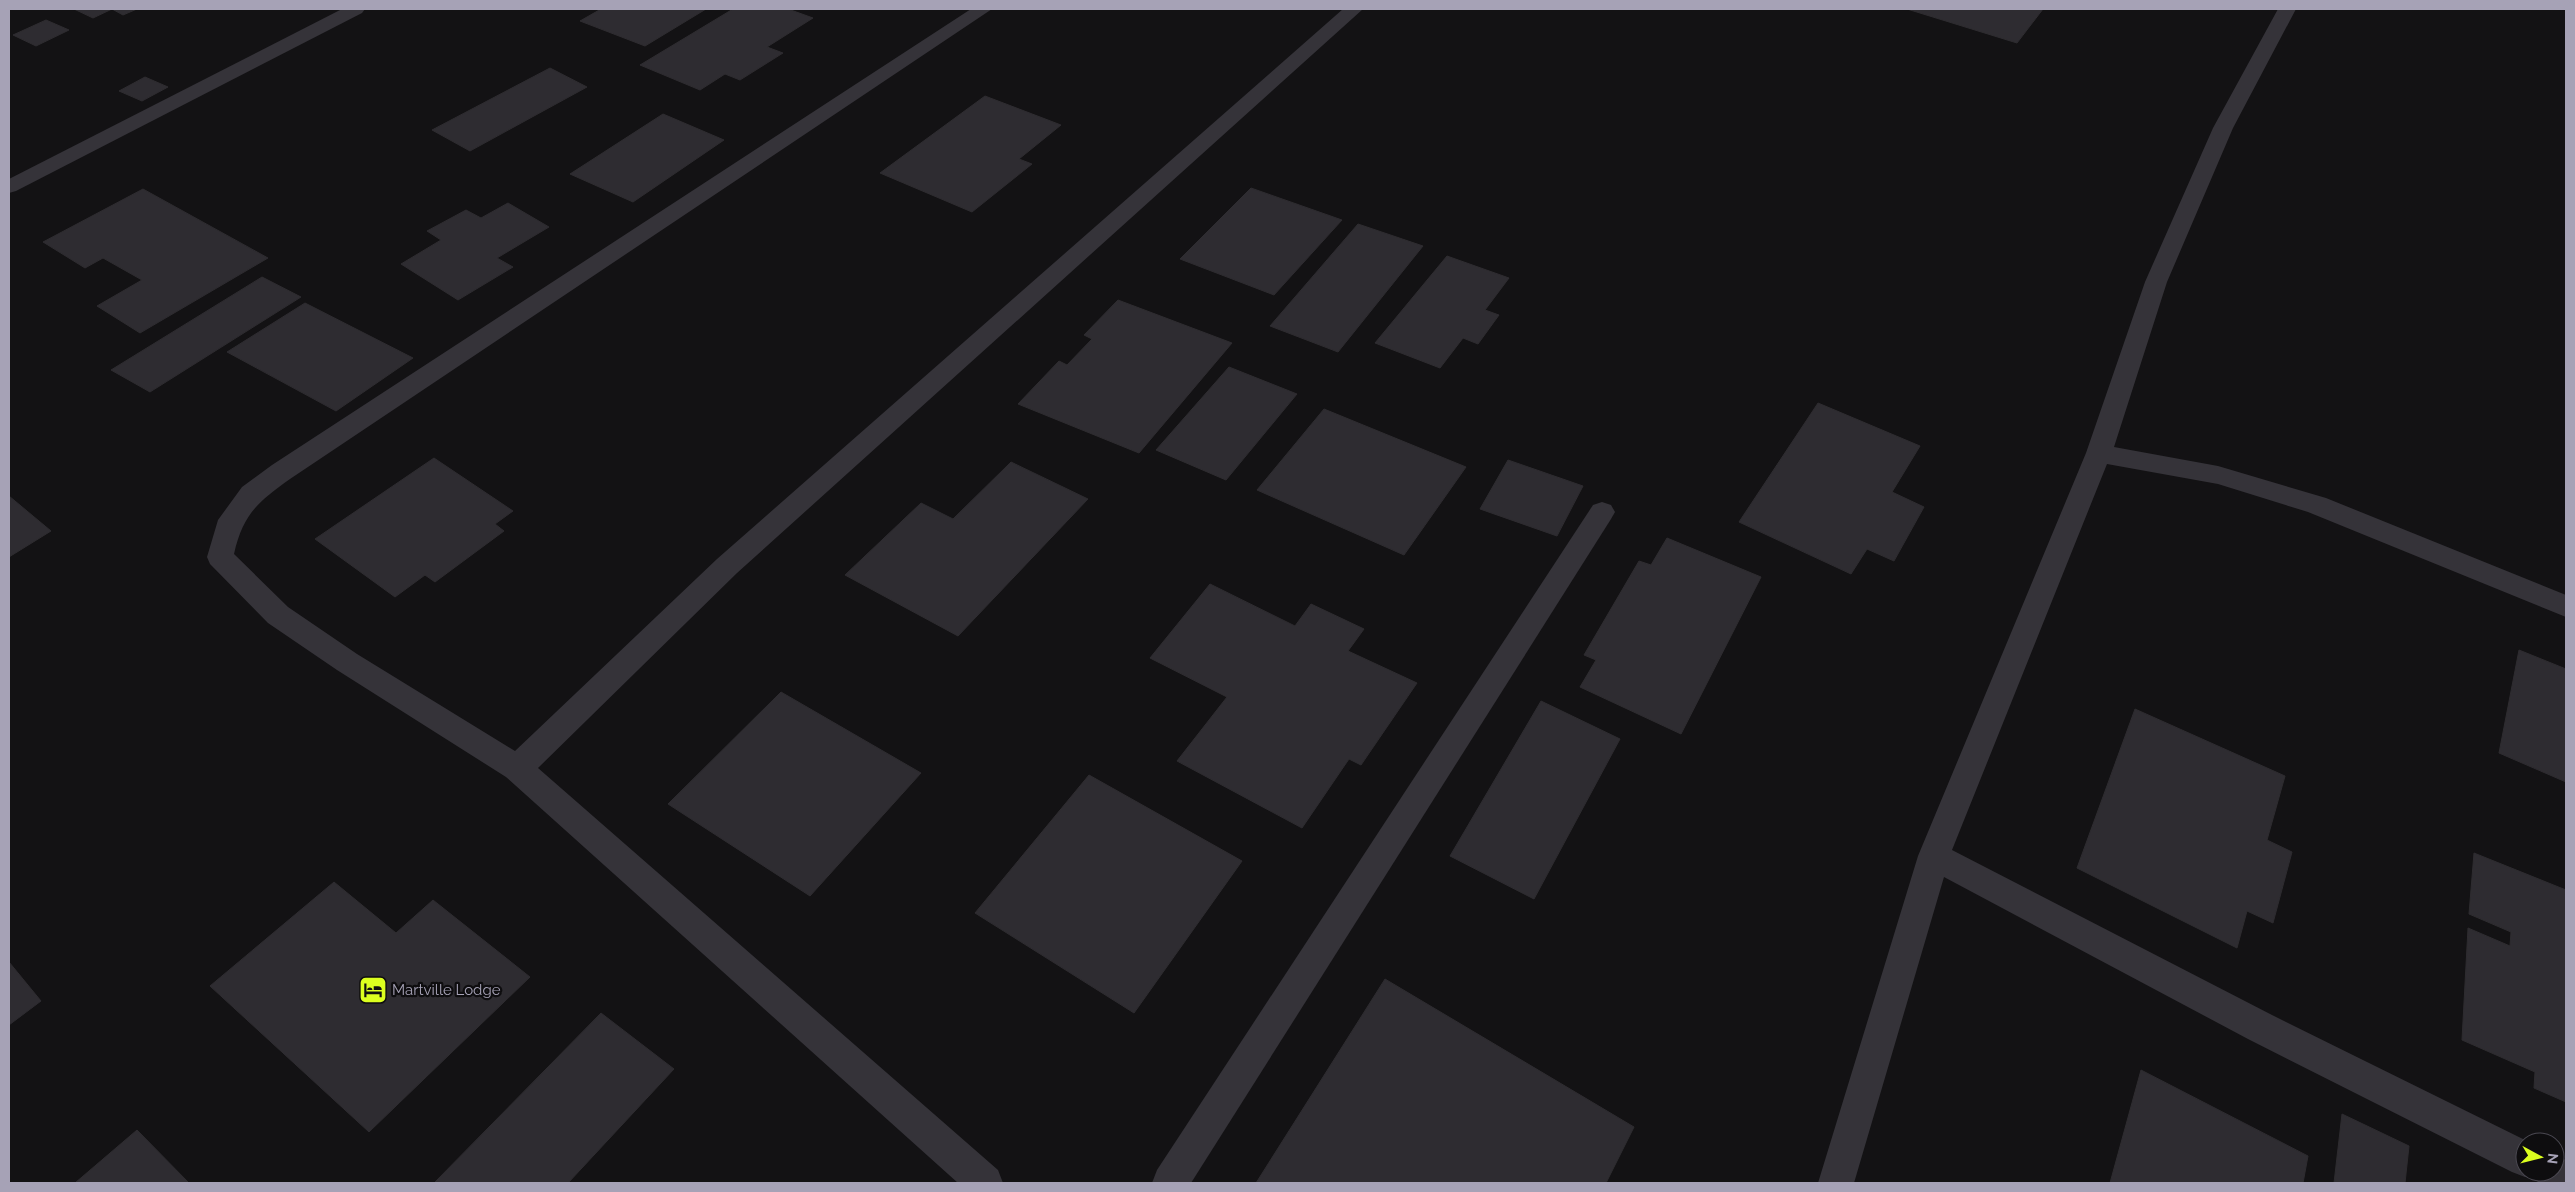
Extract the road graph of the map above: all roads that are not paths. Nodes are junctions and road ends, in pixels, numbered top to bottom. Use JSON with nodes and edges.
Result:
{"nodes":[{"id":1,"x":356,"y":9,"type":"edge"},
{"id":2,"x":983,"y":9,"type":"edge"},
{"id":3,"x":1354,"y":9,"type":"edge"},
{"id":4,"x":2286,"y":9,"type":"edge"},
{"id":5,"x":9,"y":187,"type":"edge"},
{"id":6,"x":2099,"y":453,"type":"junction"},
{"id":7,"x":1602,"y":512,"type":"dead end"},
{"id":8,"x":2566,"y":606,"type":"edge"},
{"id":9,"x":517,"y":768,"type":"junction"},
{"id":10,"x":1934,"y":856,"type":"junction"},
{"id":11,"x":2515,"y":1153,"type":"edge"},
{"id":12,"x":985,"y":1183,"type":"edge"},
{"id":13,"x":1170,"y":1183,"type":"edge"},
{"id":14,"x":1836,"y":1183,"type":"edge"}],
"edges":[{"from":1,"to":5,"type":"street"},
{"from":2,"to":9,"type":"street"},
{"from":3,"to":9,"type":"street"},
{"from":4,"to":6,"type":"street"},
{"from":6,"to":8,"type":"street"},
{"from":6,"to":10,"type":"street"},
{"from":7,"to":13,"type":"street"},
{"from":9,"to":12,"type":"street"},
{"from":10,"to":11,"type":"street"},
{"from":10,"to":14,"type":"street"}]}
